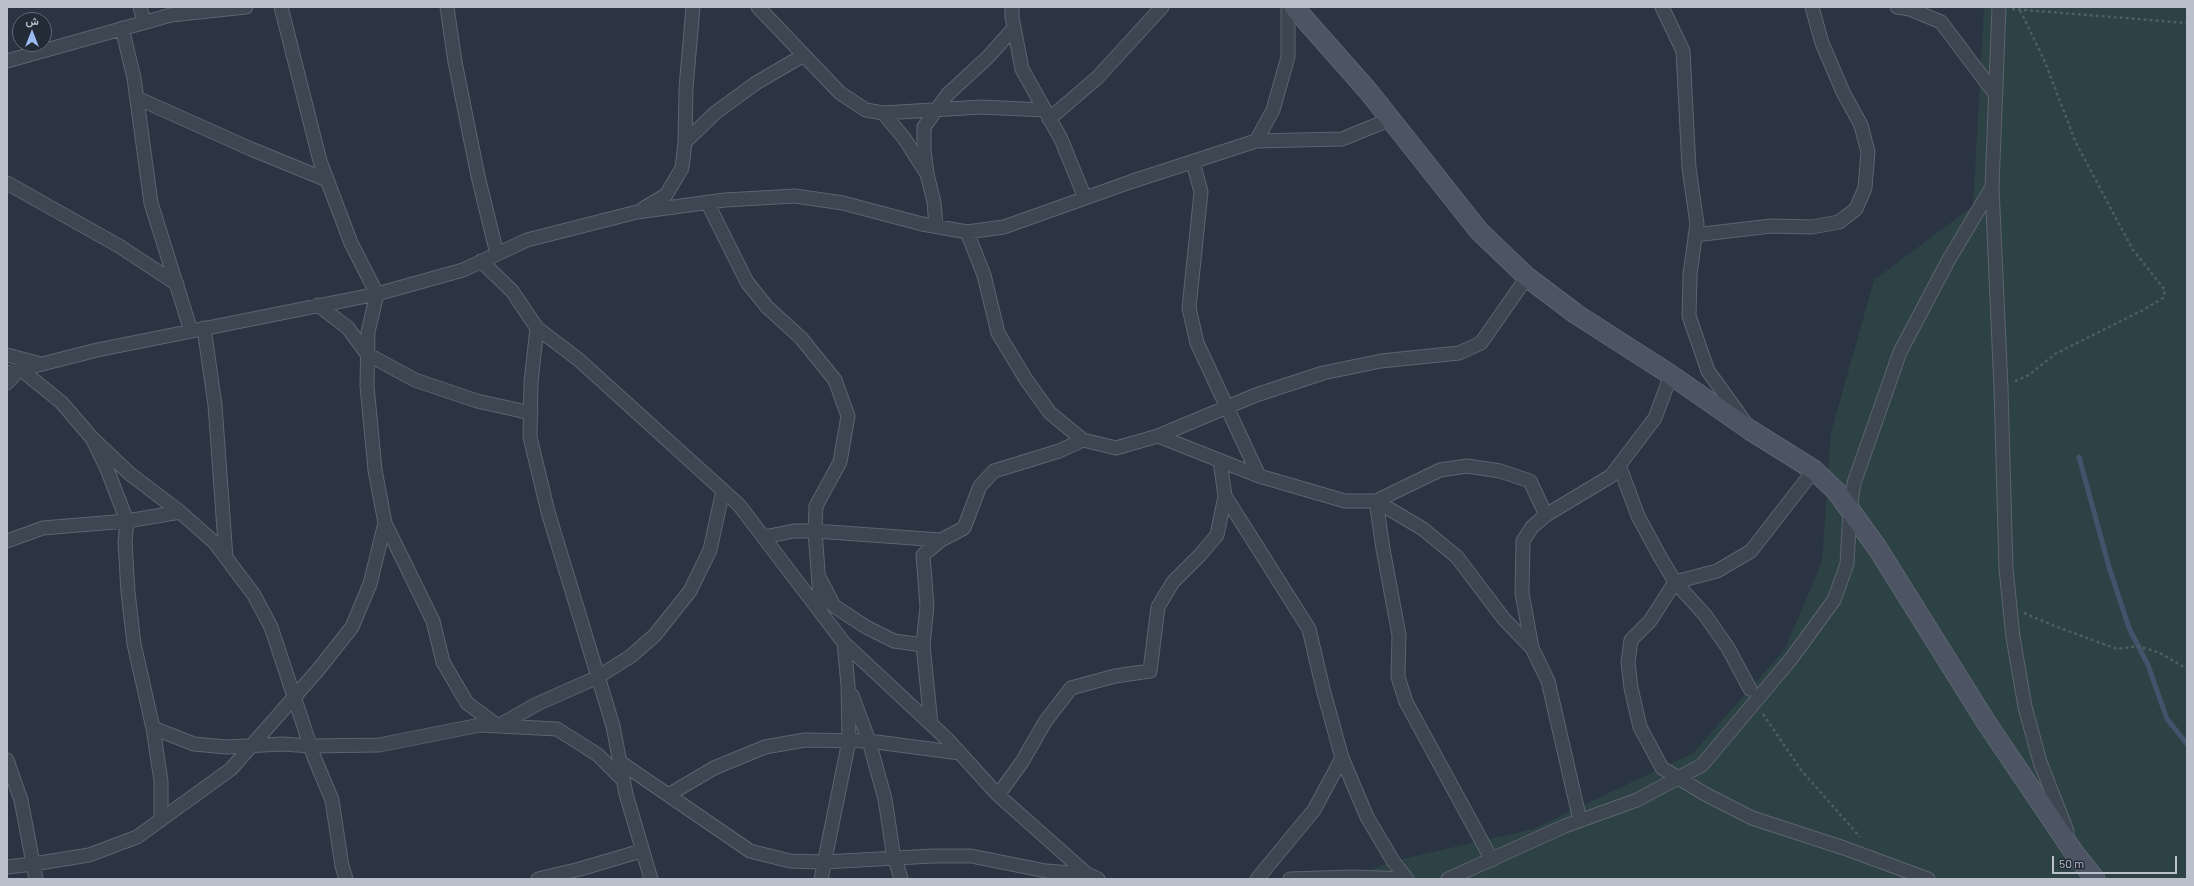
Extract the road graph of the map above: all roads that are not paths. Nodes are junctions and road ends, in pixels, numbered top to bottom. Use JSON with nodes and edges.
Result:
{"nodes":[{"id":1,"x":140,"y":7,"type":"edge"},
{"id":2,"x":246,"y":7,"type":"edge"},
{"id":3,"x":281,"y":7,"type":"edge"},
{"id":4,"x":447,"y":7,"type":"edge"},
{"id":5,"x":693,"y":7,"type":"edge"},
{"id":6,"x":758,"y":7,"type":"edge"},
{"id":7,"x":1012,"y":7,"type":"edge"},
{"id":8,"x":1162,"y":7,"type":"edge"},
{"id":9,"x":1288,"y":7,"type":"edge"},
{"id":10,"x":1294,"y":7,"type":"edge"},
{"id":11,"x":1662,"y":7,"type":"edge"},
{"id":12,"x":1812,"y":7,"type":"edge"},
{"id":13,"x":1897,"y":7,"type":"edge"},
{"id":14,"x":1999,"y":8,"type":"edge"},
{"id":15,"x":144,"y":22,"type":"junction"},
{"id":16,"x":122,"y":28,"type":"junction"},
{"id":17,"x":1014,"y":28,"type":"junction"},
{"id":18,"x":804,"y":55,"type":"junction"},
{"id":19,"x":7,"y":61,"type":"edge"},
{"id":20,"x":1996,"y":95,"type":"junction"},
{"id":21,"x":137,"y":98,"type":"junction"},
{"id":22,"x":937,"y":110,"type":"junction"},
{"id":23,"x":883,"y":113,"type":"junction"},
{"id":24,"x":1047,"y":114,"type":"junction"},
{"id":25,"x":1391,"y":119,"type":"junction"},
{"id":26,"x":1256,"y":141,"type":"junction"},
{"id":27,"x":685,"y":142,"type":"junction"},
{"id":28,"x":1193,"y":162,"type":"junction"},
{"id":29,"x":927,"y":174,"type":"junction"},
{"id":30,"x":327,"y":180,"type":"junction"},
{"id":31,"x":7,"y":183,"type":"edge"},
{"id":32,"x":1992,"y":187,"type":"junction"},
{"id":33,"x":1085,"y":198,"type":"junction"},
{"id":34,"x":707,"y":202,"type":"junction"},
{"id":35,"x":637,"y":212,"type":"junction"},
{"id":36,"x":936,"y":226,"type":"junction"},
{"id":37,"x":967,"y":232,"type":"junction"},
{"id":38,"x":1695,"y":235,"type":"junction"},
{"id":39,"x":497,"y":254,"type":"junction"},
{"id":40,"x":481,"y":261,"type":"junction"},
{"id":41,"x":1527,"y":277,"type":"junction"},
{"id":42,"x":177,"y":284,"type":"junction"},
{"id":43,"x":377,"y":294,"type":"junction"},
{"id":44,"x":318,"y":305,"type":"junction"},
{"id":45,"x":537,"y":328,"type":"junction"},
{"id":46,"x":198,"y":329,"type":"junction"},
{"id":47,"x":367,"y":354,"type":"junction"},
{"id":48,"x":7,"y":355,"type":"edge"},
{"id":49,"x":39,"y":364,"type":"junction"},
{"id":50,"x":20,"y":369,"type":"junction"},
{"id":51,"x":7,"y":373,"type":"edge"},
{"id":52,"x":1671,"y":375,"type":"junction"},
{"id":53,"x":7,"y":383,"type":"edge"},
{"id":54,"x":1226,"y":408,"type":"junction"},
{"id":55,"x":530,"y":413,"type":"junction"},
{"id":56,"x":1750,"y":430,"type":"junction"},
{"id":57,"x":1158,"y":436,"type":"junction"},
{"id":58,"x":92,"y":438,"type":"junction"},
{"id":59,"x":1083,"y":440,"type":"junction"},
{"id":60,"x":1220,"y":461,"type":"junction"},
{"id":61,"x":1619,"y":465,"type":"junction"},
{"id":62,"x":1814,"y":470,"type":"junction"},
{"id":63,"x":1259,"y":476,"type":"junction"},
{"id":64,"x":723,"y":490,"type":"junction"},
{"id":65,"x":1225,"y":496,"type":"junction"},
{"id":66,"x":1376,"y":501,"type":"junction"},
{"id":67,"x":1850,"y":510,"type":"junction"},
{"id":68,"x":180,"y":512,"type":"junction"},
{"id":69,"x":1546,"y":515,"type":"junction"},
{"id":70,"x":127,"y":521,"type":"junction"},
{"id":71,"x":384,"y":523,"type":"junction"},
{"id":72,"x":815,"y":531,"type":"junction"},
{"id":73,"x":764,"y":537,"type":"junction"},
{"id":74,"x":941,"y":540,"type":"junction"},
{"id":75,"x":7,"y":541,"type":"edge"},
{"id":76,"x":226,"y":558,"type":"junction"},
{"id":77,"x":817,"y":574,"type":"junction"},
{"id":78,"x":1675,"y":582,"type":"junction"},
{"id":79,"x":821,"y":612,"type":"junction"},
{"id":80,"x":844,"y":643,"type":"junction"},
{"id":81,"x":923,"y":645,"type":"junction"},
{"id":82,"x":1532,"y":648,"type":"junction"},
{"id":83,"x":598,"y":677,"type":"junction"},
{"id":84,"x":848,"y":686,"type":"junction"},
{"id":85,"x":1750,"y":689,"type":"dead end"},
{"id":86,"x":295,"y":696,"type":"junction"},
{"id":87,"x":931,"y":724,"type":"junction"},
{"id":88,"x":498,"y":726,"type":"junction"},
{"id":89,"x":153,"y":728,"type":"junction"},
{"id":90,"x":849,"y":741,"type":"junction"},
{"id":91,"x":869,"y":741,"type":"junction"},
{"id":92,"x":311,"y":746,"type":"junction"},
{"id":93,"x":251,"y":747,"type":"junction"},
{"id":94,"x":960,"y":753,"type":"junction"},
{"id":95,"x":1342,"y":758,"type":"junction"},
{"id":96,"x":7,"y":760,"type":"edge"},
{"id":97,"x":620,"y":762,"type":"junction"},
{"id":98,"x":1678,"y":778,"type":"junction"},
{"id":99,"x":623,"y":780,"type":"junction"},
{"id":100,"x":670,"y":794,"type":"junction"},
{"id":101,"x":998,"y":795,"type":"junction"},
{"id":102,"x":160,"y":820,"type":"junction"},
{"id":103,"x":1580,"y":820,"type":"junction"},
{"id":104,"x":641,"y":851,"type":"junction"},
{"id":105,"x":2075,"y":854,"type":"junction"},
{"id":106,"x":895,"y":859,"type":"junction"},
{"id":107,"x":1492,"y":860,"type":"junction"},
{"id":108,"x":824,"y":862,"type":"junction"},
{"id":109,"x":33,"y":864,"type":"junction"},
{"id":110,"x":7,"y":867,"type":"edge"},
{"id":111,"x":1093,"y":876,"type":"edge"},
{"id":112,"x":36,"y":879,"type":"edge"},
{"id":113,"x":346,"y":879,"type":"edge"},
{"id":114,"x":538,"y":879,"type":"edge"},
{"id":115,"x":651,"y":879,"type":"edge"},
{"id":116,"x":821,"y":879,"type":"edge"},
{"id":117,"x":901,"y":879,"type":"edge"},
{"id":118,"x":1257,"y":879,"type":"edge"},
{"id":119,"x":1290,"y":879,"type":"edge"},
{"id":120,"x":1407,"y":879,"type":"edge"},
{"id":121,"x":1448,"y":879,"type":"edge"},
{"id":122,"x":1928,"y":879,"type":"edge"},
{"id":123,"x":2095,"y":879,"type":"edge"}],
"edges":[{"from":1,"to":15,"type":"street"},
{"from":2,"to":15,"type":"street"},
{"from":3,"to":30,"type":"street"},
{"from":4,"to":39,"type":"street"},
{"from":5,"to":27,"type":"street"},
{"from":6,"to":18,"type":"street"},
{"from":7,"to":17,"type":"street"},
{"from":8,"to":24,"type":"street"},
{"from":9,"to":26,"type":"street"},
{"from":10,"to":25,"type":"street"},
{"from":11,"to":38,"type":"street"},
{"from":12,"to":38,"type":"street"},
{"from":13,"to":20,"type":"street"},
{"from":14,"to":20,"type":"street"},
{"from":15,"to":16,"type":"street"},
{"from":16,"to":19,"type":"street"},
{"from":16,"to":21,"type":"street"},
{"from":17,"to":22,"type":"street"},
{"from":17,"to":24,"type":"street"},
{"from":18,"to":23,"type":"street"},
{"from":18,"to":27,"type":"street"},
{"from":20,"to":32,"type":"street"},
{"from":21,"to":30,"type":"street"},
{"from":21,"to":42,"type":"street"},
{"from":22,"to":23,"type":"street"},
{"from":22,"to":24,"type":"street"},
{"from":22,"to":29,"type":"street"},
{"from":23,"to":29,"type":"street"},
{"from":24,"to":33,"type":"street"},
{"from":25,"to":26,"type":"street"},
{"from":25,"to":41,"type":"street"},
{"from":26,"to":28,"type":"street"},
{"from":27,"to":35,"type":"street"},
{"from":28,"to":33,"type":"street"},
{"from":28,"to":54,"type":"street"},
{"from":29,"to":36,"type":"street"},
{"from":30,"to":43,"type":"street"},
{"from":31,"to":42,"type":"street"},
{"from":32,"to":67,"type":"street"},
{"from":32,"to":105,"type":"street"},
{"from":33,"to":37,"type":"street"},
{"from":34,"to":35,"type":"street"},
{"from":34,"to":36,"type":"street"},
{"from":34,"to":72,"type":"street"},
{"from":35,"to":39,"type":"street"},
{"from":36,"to":37,"type":"street"},
{"from":37,"to":59,"type":"street"},
{"from":38,"to":56,"type":"street"},
{"from":39,"to":40,"type":"street"},
{"from":40,"to":43,"type":"street"},
{"from":40,"to":45,"type":"street"},
{"from":41,"to":52,"type":"street"},
{"from":41,"to":54,"type":"street"},
{"from":42,"to":46,"type":"street"},
{"from":43,"to":44,"type":"street"},
{"from":43,"to":47,"type":"street"},
{"from":44,"to":46,"type":"street"},
{"from":44,"to":47,"type":"street"},
{"from":45,"to":55,"type":"street"},
{"from":45,"to":64,"type":"street"},
{"from":46,"to":49,"type":"street"},
{"from":46,"to":76,"type":"street"},
{"from":47,"to":55,"type":"street"},
{"from":47,"to":71,"type":"street"},
{"from":48,"to":49,"type":"street"},
{"from":49,"to":50,"type":"street"},
{"from":50,"to":51,"type":"street"},
{"from":50,"to":53,"type":"street"},
{"from":50,"to":58,"type":"street"},
{"from":52,"to":56,"type":"street"},
{"from":52,"to":61,"type":"street"},
{"from":54,"to":57,"type":"street"},
{"from":54,"to":63,"type":"street"},
{"from":55,"to":83,"type":"street"},
{"from":56,"to":62,"type":"street"},
{"from":57,"to":59,"type":"street"},
{"from":57,"to":60,"type":"street"},
{"from":58,"to":68,"type":"street"},
{"from":58,"to":70,"type":"street"},
{"from":59,"to":74,"type":"street"},
{"from":60,"to":63,"type":"street"},
{"from":60,"to":65,"type":"street"},
{"from":61,"to":69,"type":"street"},
{"from":61,"to":78,"type":"street"},
{"from":62,"to":67,"type":"street"},
{"from":62,"to":78,"type":"street"},
{"from":63,"to":66,"type":"street"},
{"from":64,"to":73,"type":"street"},
{"from":64,"to":83,"type":"street"},
{"from":65,"to":95,"type":"street"},
{"from":65,"to":101,"type":"street"},
{"from":66,"to":69,"type":"street"},
{"from":66,"to":82,"type":"street"},
{"from":66,"to":107,"type":"street"},
{"from":67,"to":98,"type":"street"},
{"from":67,"to":105,"type":"street"},
{"from":68,"to":70,"type":"street"},
{"from":68,"to":76,"type":"street"},
{"from":69,"to":82,"type":"street"},
{"from":70,"to":75,"type":"street"},
{"from":70,"to":89,"type":"street"},
{"from":71,"to":86,"type":"street"},
{"from":71,"to":88,"type":"street"},
{"from":72,"to":73,"type":"street"},
{"from":72,"to":74,"type":"street"},
{"from":72,"to":77,"type":"street"},
{"from":73,"to":79,"type":"street"},
{"from":74,"to":81,"type":"street"},
{"from":76,"to":86,"type":"street"},
{"from":77,"to":79,"type":"street"},
{"from":77,"to":81,"type":"street"},
{"from":78,"to":85,"type":"street"},
{"from":78,"to":98,"type":"street"},
{"from":79,"to":80,"type":"street"},
{"from":80,"to":84,"type":"street"},
{"from":80,"to":87,"type":"street"},
{"from":81,"to":87,"type":"street"},
{"from":82,"to":103,"type":"street"},
{"from":83,"to":88,"type":"street"},
{"from":83,"to":97,"type":"street"},
{"from":84,"to":90,"type":"street"},
{"from":84,"to":91,"type":"street"},
{"from":86,"to":92,"type":"street"},
{"from":86,"to":93,"type":"street"},
{"from":87,"to":94,"type":"street"},
{"from":88,"to":92,"type":"street"},
{"from":88,"to":99,"type":"street"},
{"from":89,"to":93,"type":"street"},
{"from":89,"to":102,"type":"street"},
{"from":90,"to":91,"type":"street"},
{"from":90,"to":100,"type":"street"},
{"from":90,"to":108,"type":"street"},
{"from":91,"to":94,"type":"street"},
{"from":91,"to":106,"type":"street"},
{"from":92,"to":93,"type":"street"},
{"from":92,"to":113,"type":"street"},
{"from":93,"to":102,"type":"street"},
{"from":94,"to":101,"type":"street"},
{"from":95,"to":118,"type":"street"},
{"from":95,"to":120,"type":"street"},
{"from":96,"to":109,"type":"street"},
{"from":97,"to":99,"type":"street"},
{"from":97,"to":100,"type":"street"},
{"from":98,"to":103,"type":"street"},
{"from":98,"to":122,"type":"street"},
{"from":99,"to":104,"type":"street"},
{"from":100,"to":108,"type":"street"},
{"from":101,"to":111,"type":"street"},
{"from":102,"to":109,"type":"street"},
{"from":103,"to":107,"type":"street"},
{"from":104,"to":114,"type":"street"},
{"from":104,"to":115,"type":"street"},
{"from":105,"to":123,"type":"street"},
{"from":106,"to":108,"type":"street"},
{"from":106,"to":111,"type":"street"},
{"from":106,"to":117,"type":"street"},
{"from":107,"to":121,"type":"street"},
{"from":108,"to":116,"type":"street"},
{"from":109,"to":110,"type":"street"},
{"from":109,"to":112,"type":"street"},
{"from":119,"to":120,"type":"street"}]}
